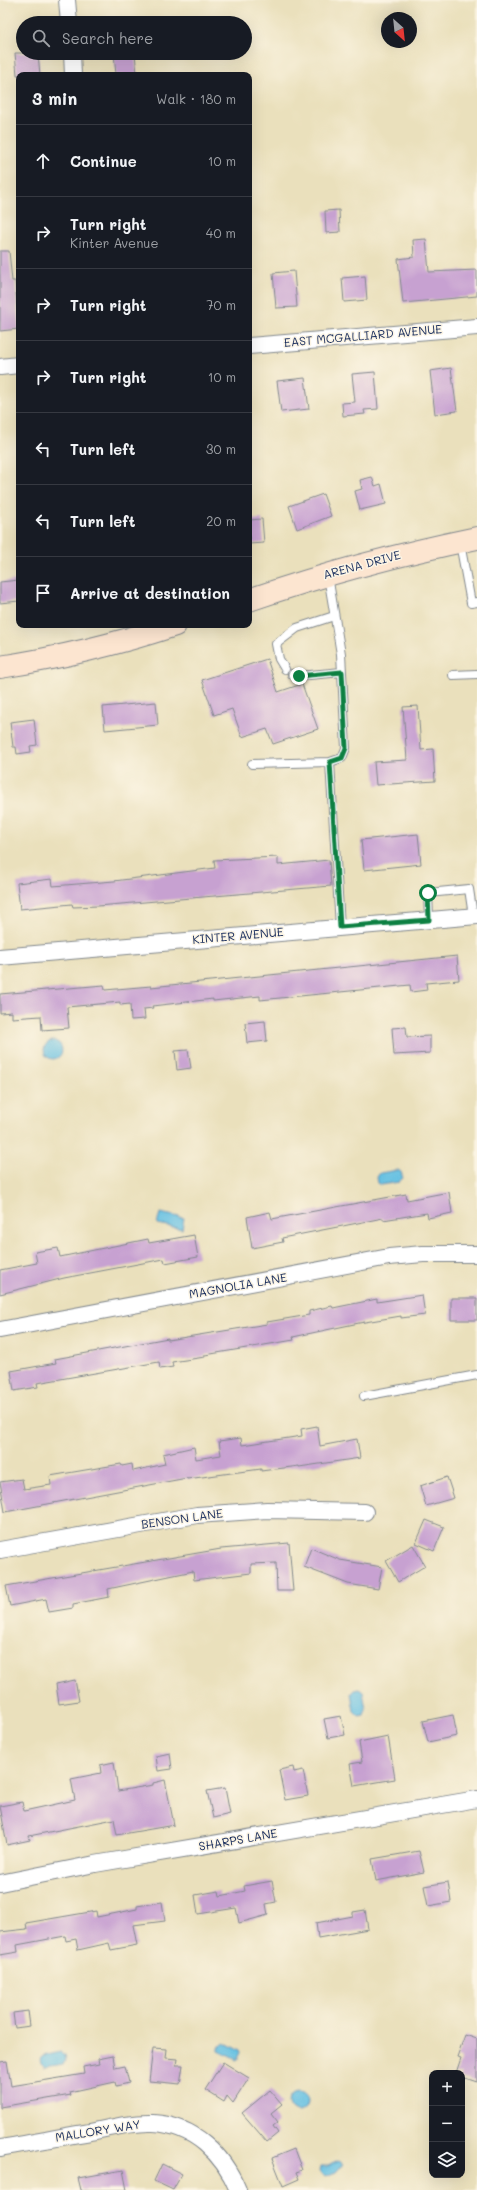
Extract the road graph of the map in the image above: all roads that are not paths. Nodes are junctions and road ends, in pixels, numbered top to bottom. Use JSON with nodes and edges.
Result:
{"nodes":[{"id":1,"x":68,"y":0,"type":"edge"},
{"id":2,"x":69,"y":16,"type":"edge"},
{"id":3,"x":73,"y":60,"type":"edge"},
{"id":4,"x":74,"y":72,"type":"edge"},
{"id":5,"x":477,"y":327,"type":"edge"},
{"id":6,"x":252,"y":346,"type":"edge"},
{"id":7,"x":16,"y":365,"type":"edge"},
{"id":8,"x":0,"y":367,"type":"edge"},
{"id":9,"x":468,"y":539,"type":"edge"},
{"id":10,"x":327,"y":574,"type":"junction"},
{"id":11,"x":252,"y":599,"type":"edge"},
{"id":12,"x":477,"y":602,"type":"edge"},
{"id":13,"x":334,"y":616,"type":"junction"},
{"id":14,"x":164,"y":628,"type":"edge"},
{"id":15,"x":0,"y":667,"type":"edge"},
{"id":16,"x":342,"y":672,"type":"junction"},
{"id":17,"x":477,"y":674,"type":"edge"},
{"id":18,"x":454,"y":675,"type":"dead end"},
{"id":19,"x":330,"y":762,"type":"junction"},
{"id":20,"x":252,"y":764,"type":"dead end"},
{"id":21,"x":475,"y":916,"type":"edge"},
{"id":22,"x":429,"y":920,"type":"junction"},
{"id":23,"x":340,"y":927,"type":"junction"},
{"id":24,"x":0,"y":957,"type":"edge"},
{"id":25,"x":477,"y":1254,"type":"edge"},
{"id":26,"x":0,"y":1330,"type":"edge"},
{"id":27,"x":477,"y":1375,"type":"edge"},
{"id":28,"x":364,"y":1396,"type":"dead end"},
{"id":29,"x":365,"y":1512,"type":"dead end"},
{"id":30,"x":0,"y":1550,"type":"edge"},
{"id":31,"x":477,"y":1799,"type":"edge"},
{"id":32,"x":0,"y":1883,"type":"edge"},
{"id":33,"x":0,"y":2148,"type":"edge"},
{"id":34,"x":238,"y":2190,"type":"edge"}],
"edges":[{"from":1,"to":2,"type":"street"},
{"from":3,"to":4,"type":"street"},
{"from":5,"to":6,"type":"street","name":"EAST MCGALLIARD AVENUE"},
{"from":7,"to":8,"type":"street"},
{"from":9,"to":10,"type":"main road","name":"ARENA DRIVE"},
{"from":9,"to":12,"type":"lane"},
{"from":10,"to":11,"type":"main road","name":"ARENA DRIVE"},
{"from":10,"to":13,"type":"lane"},
{"from":13,"to":16,"type":"lane"},
{"from":13,"to":16,"type":"lane"},
{"from":14,"to":15,"type":"main road"},
{"from":16,"to":19,"type":"lane"},
{"from":17,"to":18,"type":"lane"},
{"from":19,"to":20,"type":"lane"},
{"from":19,"to":23,"type":"lane"},
{"from":21,"to":22,"type":"street","name":"KINTER AVENUE"},
{"from":21,"to":22,"type":"lane"},
{"from":22,"to":23,"type":"street","name":"KINTER AVENUE"},
{"from":23,"to":24,"type":"street","name":"KINTER AVENUE"},
{"from":25,"to":26,"type":"street","name":"MAGNOLIA LANE"},
{"from":27,"to":28,"type":"lane"},
{"from":29,"to":30,"type":"street","name":"BENSON LANE"},
{"from":31,"to":32,"type":"street","name":"SHARPS LANE"},
{"from":33,"to":34,"type":"street","name":"MALLORY WAY"}]}
